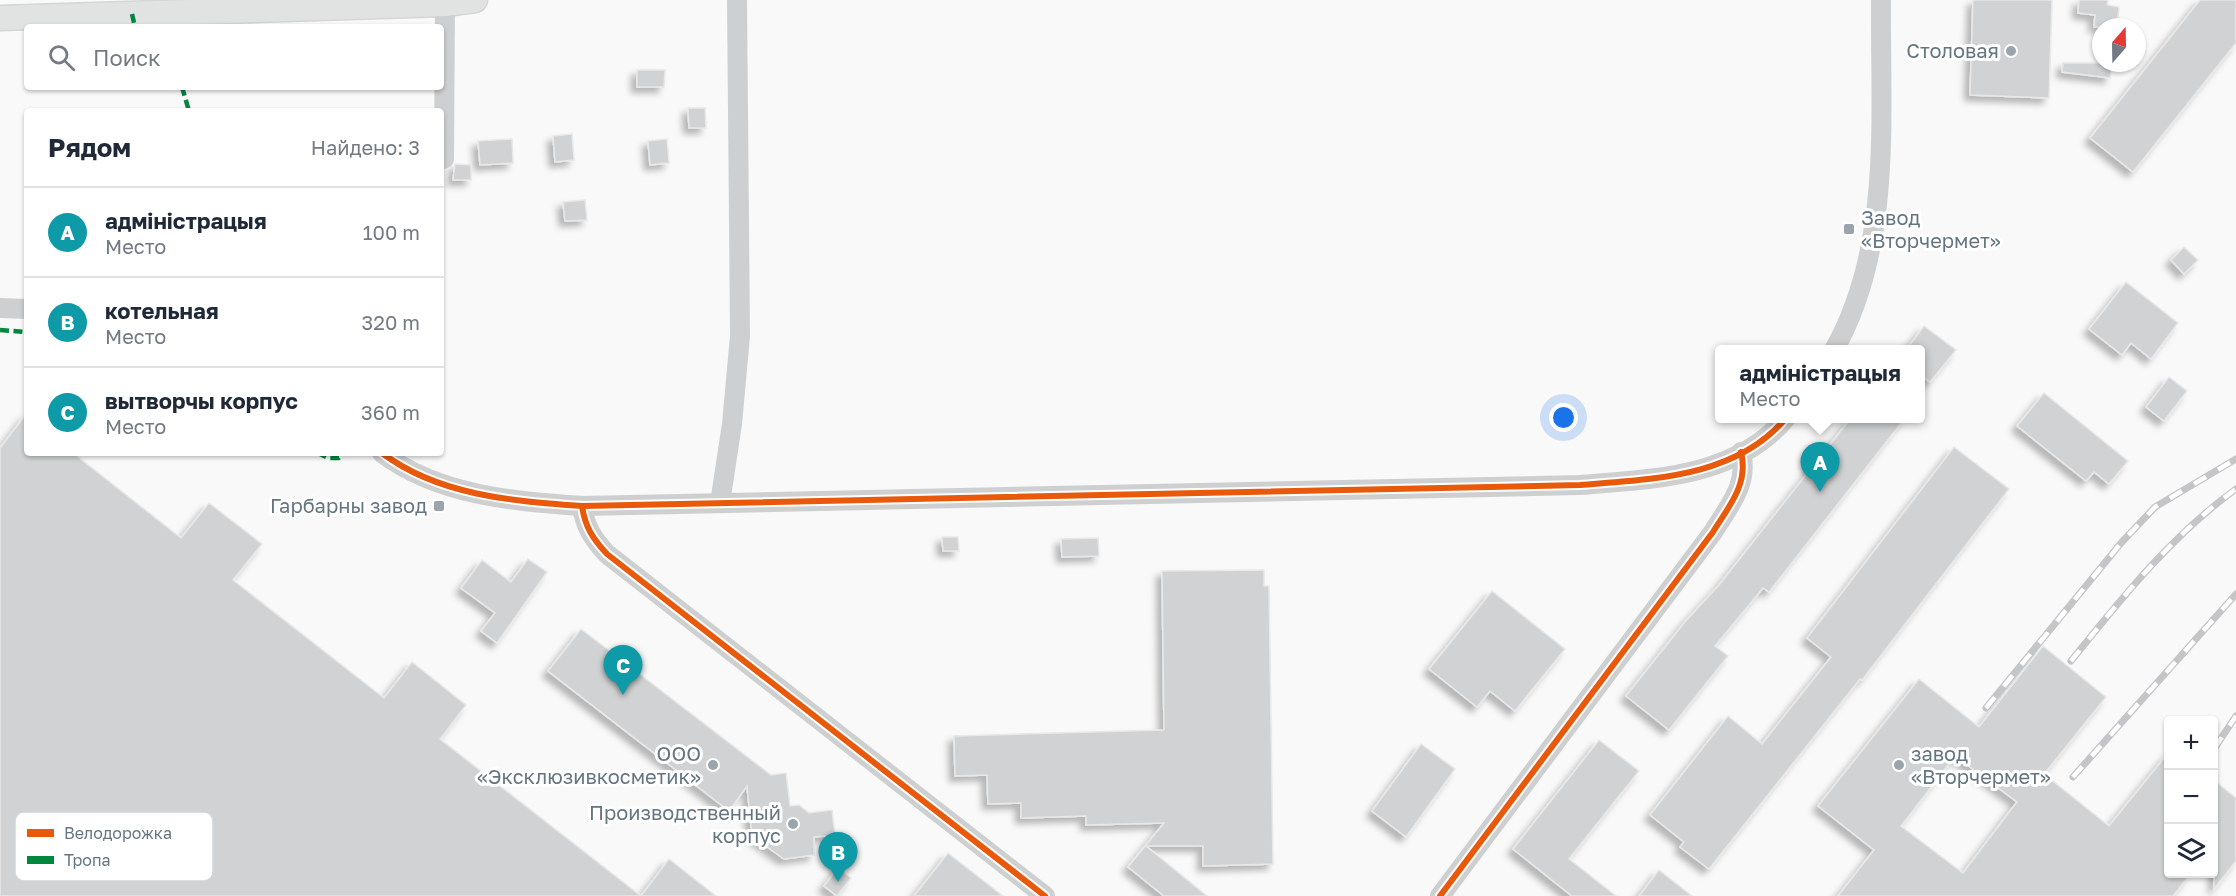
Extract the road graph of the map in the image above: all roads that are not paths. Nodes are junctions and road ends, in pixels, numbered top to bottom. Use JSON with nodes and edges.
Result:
{"nodes":[{"id":1,"x":475,"y":0,"type":"edge"},
{"id":2,"x":737,"y":0,"type":"edge"},
{"id":3,"x":1881,"y":0,"type":"edge"},
{"id":4,"x":445,"y":2,"type":"edge"},
{"id":5,"x":0,"y":18,"type":"edge"},
{"id":6,"x":444,"y":159,"type":"dead end"},
{"id":7,"x":0,"y":308,"type":"edge"},
{"id":8,"x":24,"y":309,"type":"edge"},
{"id":9,"x":1836,"y":345,"type":"edge"},
{"id":10,"x":1782,"y":423,"type":"edge"},
{"id":11,"x":1741,"y":452,"type":"junction"},
{"id":12,"x":387,"y":456,"type":"edge"},
{"id":13,"x":720,"y":503,"type":"junction"},
{"id":14,"x":582,"y":506,"type":"junction"},
{"id":15,"x":1045,"y":896,"type":"edge"},
{"id":16,"x":1440,"y":896,"type":"edge"}],
"edges":[{"from":1,"to":4,"type":"main road"},
{"from":2,"to":13,"type":"street"},
{"from":3,"to":9,"type":"street"},
{"from":4,"to":5,"type":"main road"},
{"from":4,"to":6,"type":"street"},
{"from":7,"to":8,"type":"street"},
{"from":10,"to":11,"type":"street"},
{"from":11,"to":13,"type":"street"},
{"from":11,"to":16,"type":"street"},
{"from":12,"to":14,"type":"street"},
{"from":13,"to":14,"type":"street"},
{"from":14,"to":15,"type":"street"}]}
